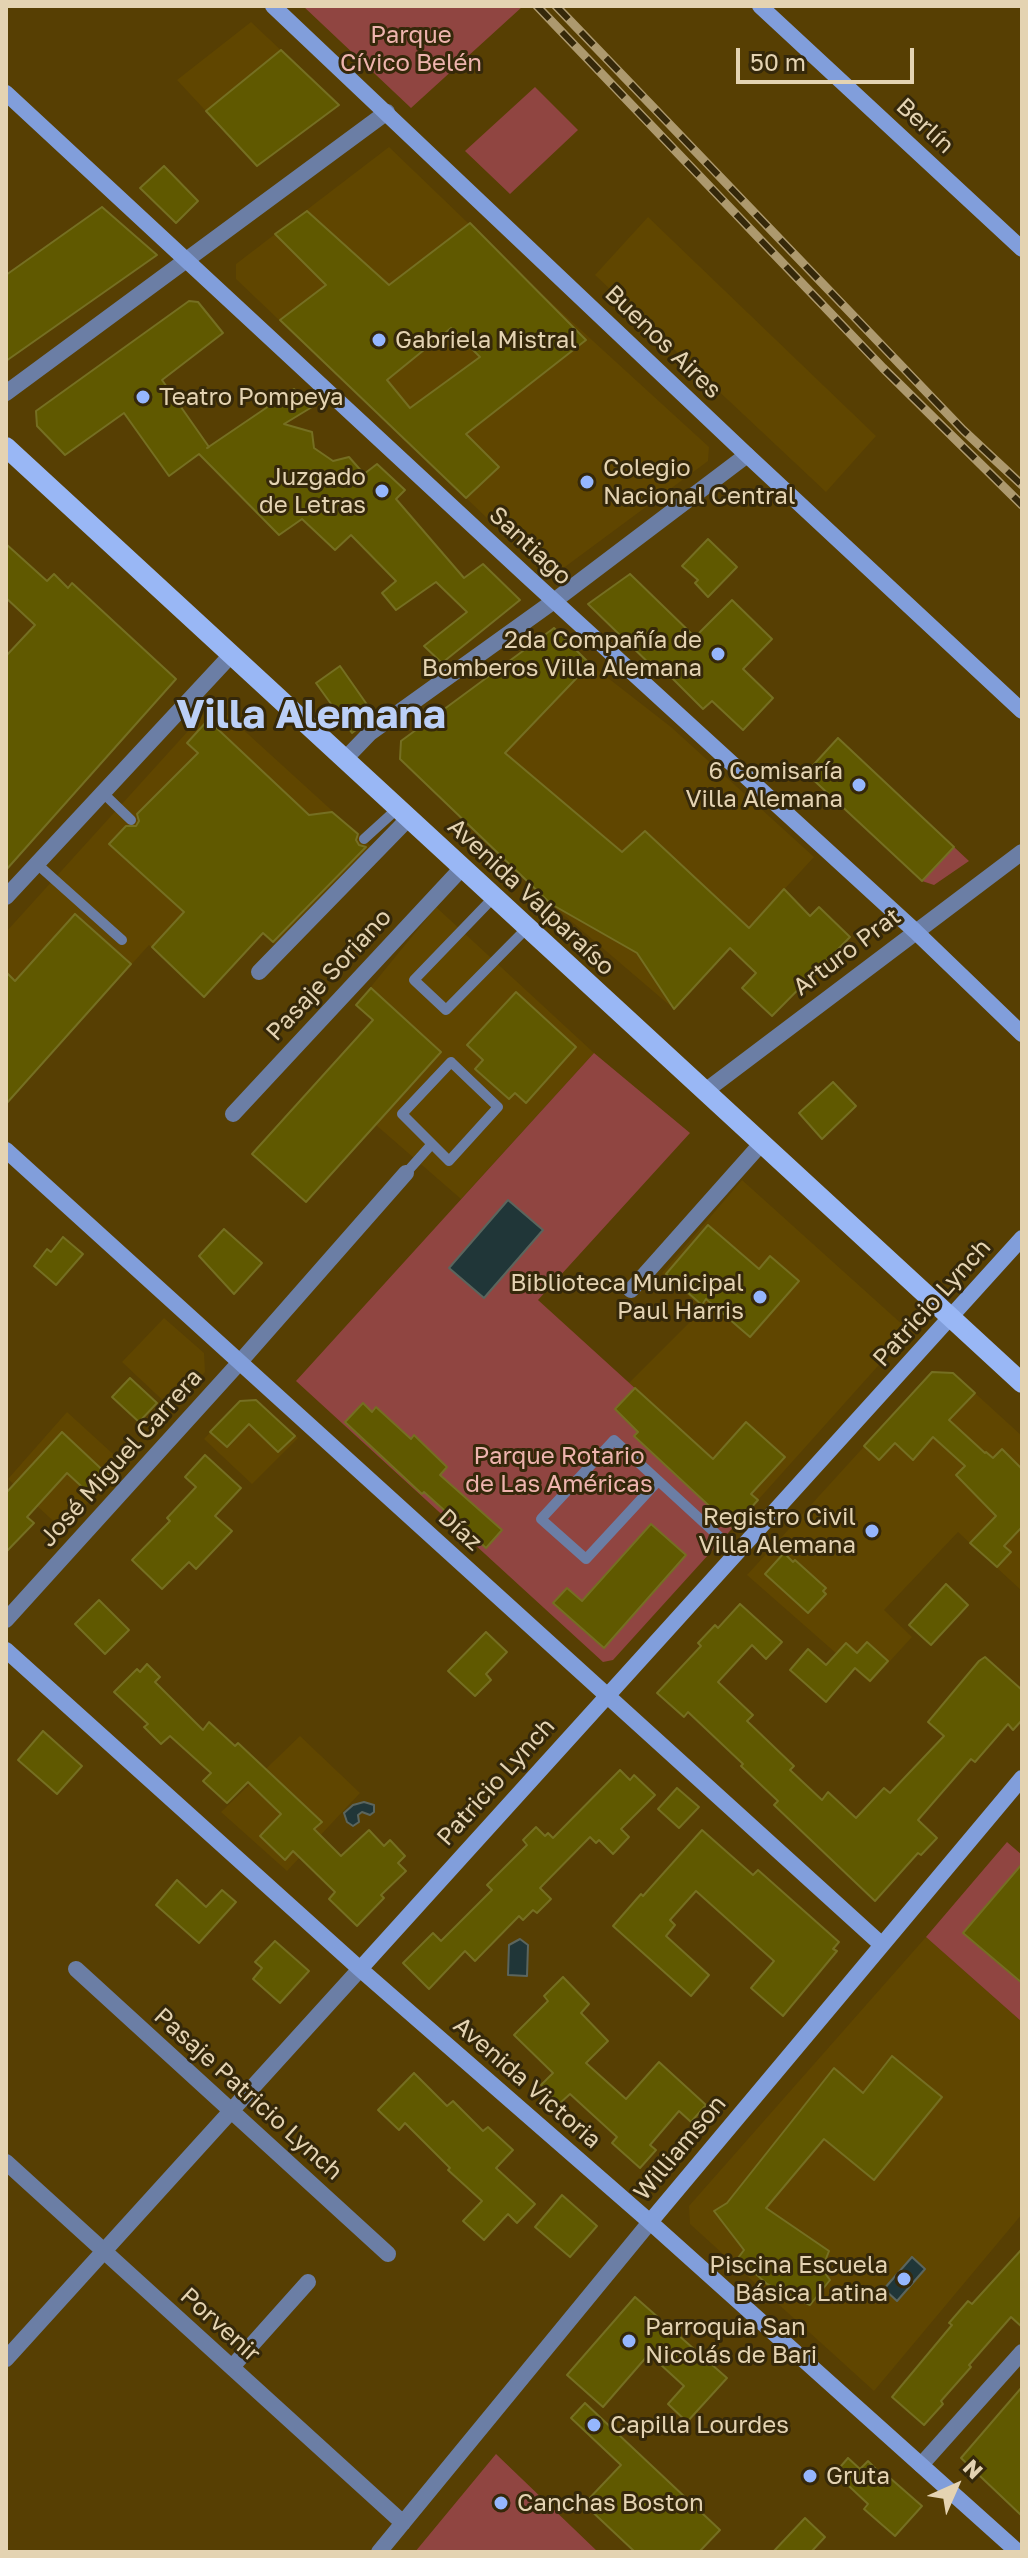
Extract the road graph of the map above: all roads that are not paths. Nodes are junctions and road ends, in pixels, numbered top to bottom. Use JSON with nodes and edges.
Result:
{"nodes":[{"id":1,"x":273,"y":6,"type":"edge"},
{"id":2,"x":760,"y":6,"type":"edge"},
{"id":3,"x":6,"y":93,"type":"edge"},
{"id":4,"x":387,"y":112,"type":"junction"},
{"id":5,"x":1022,"y":249,"type":"edge"},
{"id":6,"x":187,"y":259,"type":"junction"},
{"id":7,"x":6,"y":393,"type":"edge"},
{"id":8,"x":6,"y":447,"type":"edge"},
{"id":9,"x":747,"y":455,"type":"junction"},
{"id":10,"x":554,"y":601,"type":"junction"},
{"id":11,"x":231,"y":655,"type":"junction"},
{"id":12,"x":1022,"y":711,"type":"edge"},
{"id":13,"x":344,"y":760,"type":"junction"},
{"id":14,"x":103,"y":793,"type":"junction"},
{"id":15,"x":402,"y":814,"type":"junction"},
{"id":16,"x":131,"y":820,"type":"dead end"},
{"id":17,"x":364,"y":839,"type":"dead end"},
{"id":18,"x":1022,"y":852,"type":"edge"},
{"id":19,"x":37,"y":864,"type":"junction"},
{"id":20,"x":461,"y":869,"type":"junction"},
{"id":21,"x":6,"y":897,"type":"edge"},
{"id":22,"x":493,"y":898,"type":"junction"},
{"id":23,"x":526,"y":929,"type":"junction"},
{"id":24,"x":915,"y":931,"type":"junction"},
{"id":25,"x":122,"y":940,"type":"dead end"},
{"id":26,"x":259,"y":972,"type":"dead end"},
{"id":27,"x":1022,"y":1034,"type":"edge"},
{"id":28,"x":704,"y":1092,"type":"junction"},
{"id":29,"x":233,"y":1114,"type":"dead end"},
{"id":30,"x":431,"y":1145,"type":"junction"},
{"id":31,"x":760,"y":1145,"type":"junction"},
{"id":32,"x":6,"y":1150,"type":"edge"},
{"id":33,"x":406,"y":1173,"type":"joint"},
{"id":34,"x":1022,"y":1238,"type":"edge"},
{"id":35,"x":631,"y":1290,"type":"dead end"},
{"id":36,"x":951,"y":1320,"type":"junction"},
{"id":37,"x":239,"y":1363,"type":"junction"},
{"id":38,"x":1022,"y":1383,"type":"edge"},
{"id":39,"x":658,"y":1481,"type":"junction"},
{"id":40,"x":737,"y":1553,"type":"junction"},
{"id":41,"x":6,"y":1620,"type":"edge"},
{"id":42,"x":6,"y":1650,"type":"edge"},
{"id":43,"x":607,"y":1696,"type":"junction"},
{"id":44,"x":1022,"y":1778,"type":"edge"},
{"id":45,"x":882,"y":1945,"type":"junction"},
{"id":46,"x":76,"y":1969,"type":"dead end"},
{"id":47,"x":360,"y":1969,"type":"junction"},
{"id":48,"x":231,"y":2112,"type":"junction"},
{"id":49,"x":6,"y":2162,"type":"edge"},
{"id":50,"x":650,"y":2222,"type":"junction"},
{"id":51,"x":103,"y":2252,"type":"junction"},
{"id":52,"x":388,"y":2254,"type":"dead end"},
{"id":53,"x":308,"y":2282,"type":"dead end"},
{"id":54,"x":1022,"y":2352,"type":"edge"},
{"id":55,"x":6,"y":2359,"type":"edge"},
{"id":56,"x":232,"y":2367,"type":"junction"},
{"id":57,"x":921,"y":2465,"type":"junction"},
{"id":58,"x":403,"y":2523,"type":"junction"},
{"id":59,"x":379,"y":2552,"type":"edge"},
{"id":60,"x":1018,"y":2552,"type":"edge"}],
"edges":[{"from":1,"to":4,"type":"street","name":"Buenos Aires"},
{"from":2,"to":5,"type":"street","name":"Berlín"},
{"from":3,"to":6,"type":"street","name":"Santiago"},
{"from":4,"to":6,"type":"street"},
{"from":4,"to":9,"type":"street","name":"Buenos Aires"},
{"from":6,"to":7,"type":"street"},
{"from":6,"to":10,"type":"street","name":"Santiago"},
{"from":8,"to":11,"type":"main road","name":"Avenida Valparaíso"},
{"from":9,"to":10,"type":"street"},
{"from":9,"to":12,"type":"street","name":"Buenos Aires"},
{"from":10,"to":13,"type":"street"},
{"from":10,"to":24,"type":"street","name":"Santiago"},
{"from":11,"to":13,"type":"main road","name":"Avenida Valparaíso"},
{"from":11,"to":14,"type":"street"},
{"from":13,"to":15,"type":"main road","name":"Avenida Valparaíso"},
{"from":14,"to":16,"type":"lane"},
{"from":14,"to":19,"type":"street"},
{"from":15,"to":17,"type":"lane"},
{"from":15,"to":20,"type":"main road","name":"Avenida Valparaíso"},
{"from":15,"to":26,"type":"street"},
{"from":18,"to":24,"type":"street","name":"Arturo Prat"},
{"from":19,"to":21,"type":"street"},
{"from":19,"to":25,"type":"lane"},
{"from":20,"to":22,"type":"main road","name":"Avenida Valparaíso"},
{"from":20,"to":29,"type":"street","name":"Pasaje Soriano"},
{"from":22,"to":23,"type":"main road","name":"Avenida Valparaíso"},
{"from":22,"to":23,"type":"lane"},
{"from":23,"to":28,"type":"main road","name":"Avenida Valparaíso"},
{"from":24,"to":27,"type":"street","name":"Santiago"},
{"from":24,"to":28,"type":"street","name":"Arturo Prat"},
{"from":28,"to":31,"type":"main road","name":"Avenida Valparaíso"},
{"from":30,"to":30,"type":"lane"},
{"from":30,"to":33,"type":"lane"},
{"from":31,"to":35,"type":"street"},
{"from":31,"to":36,"type":"main road","name":"Avenida Valparaíso"},
{"from":32,"to":37,"type":"street","name":"Díaz"},
{"from":33,"to":37,"type":"street","name":"José Miguel Carrera"},
{"from":34,"to":36,"type":"street","name":"Patricio Lynch"},
{"from":36,"to":38,"type":"main road","name":"Avenida Valparaíso"},
{"from":36,"to":40,"type":"street","name":"Patricio Lynch"},
{"from":37,"to":41,"type":"street","name":"José Miguel Carrera"},
{"from":37,"to":43,"type":"street","name":"Díaz"},
{"from":39,"to":39,"type":"lane"},
{"from":39,"to":40,"type":"lane"},
{"from":40,"to":43,"type":"street","name":"Patricio Lynch"},
{"from":42,"to":47,"type":"street","name":"Avenida Victoria"},
{"from":43,"to":45,"type":"street","name":"Díaz"},
{"from":43,"to":47,"type":"street","name":"Patricio Lynch"},
{"from":44,"to":45,"type":"street","name":"Williamson"},
{"from":45,"to":50,"type":"street","name":"Williamson"},
{"from":46,"to":48,"type":"street","name":"Pasaje Patricio Lynch"},
{"from":47,"to":48,"type":"street","name":"Patricio Lynch"},
{"from":47,"to":50,"type":"street","name":"Avenida Victoria"},
{"from":48,"to":51,"type":"street","name":"Patricio Lynch"},
{"from":48,"to":52,"type":"street","name":"Pasaje Patricio Lynch"},
{"from":49,"to":51,"type":"street","name":"Porvenir"},
{"from":50,"to":57,"type":"street","name":"Avenida Victoria"},
{"from":50,"to":58,"type":"street","name":"Williamson"},
{"from":51,"to":55,"type":"street","name":"Patricio Lynch"},
{"from":51,"to":56,"type":"street","name":"Porvenir"},
{"from":53,"to":56,"type":"street"},
{"from":54,"to":57,"type":"street"},
{"from":56,"to":58,"type":"street","name":"Porvenir"},
{"from":57,"to":60,"type":"street","name":"Avenida Victoria"},
{"from":58,"to":59,"type":"street","name":"Williamson"}]}
